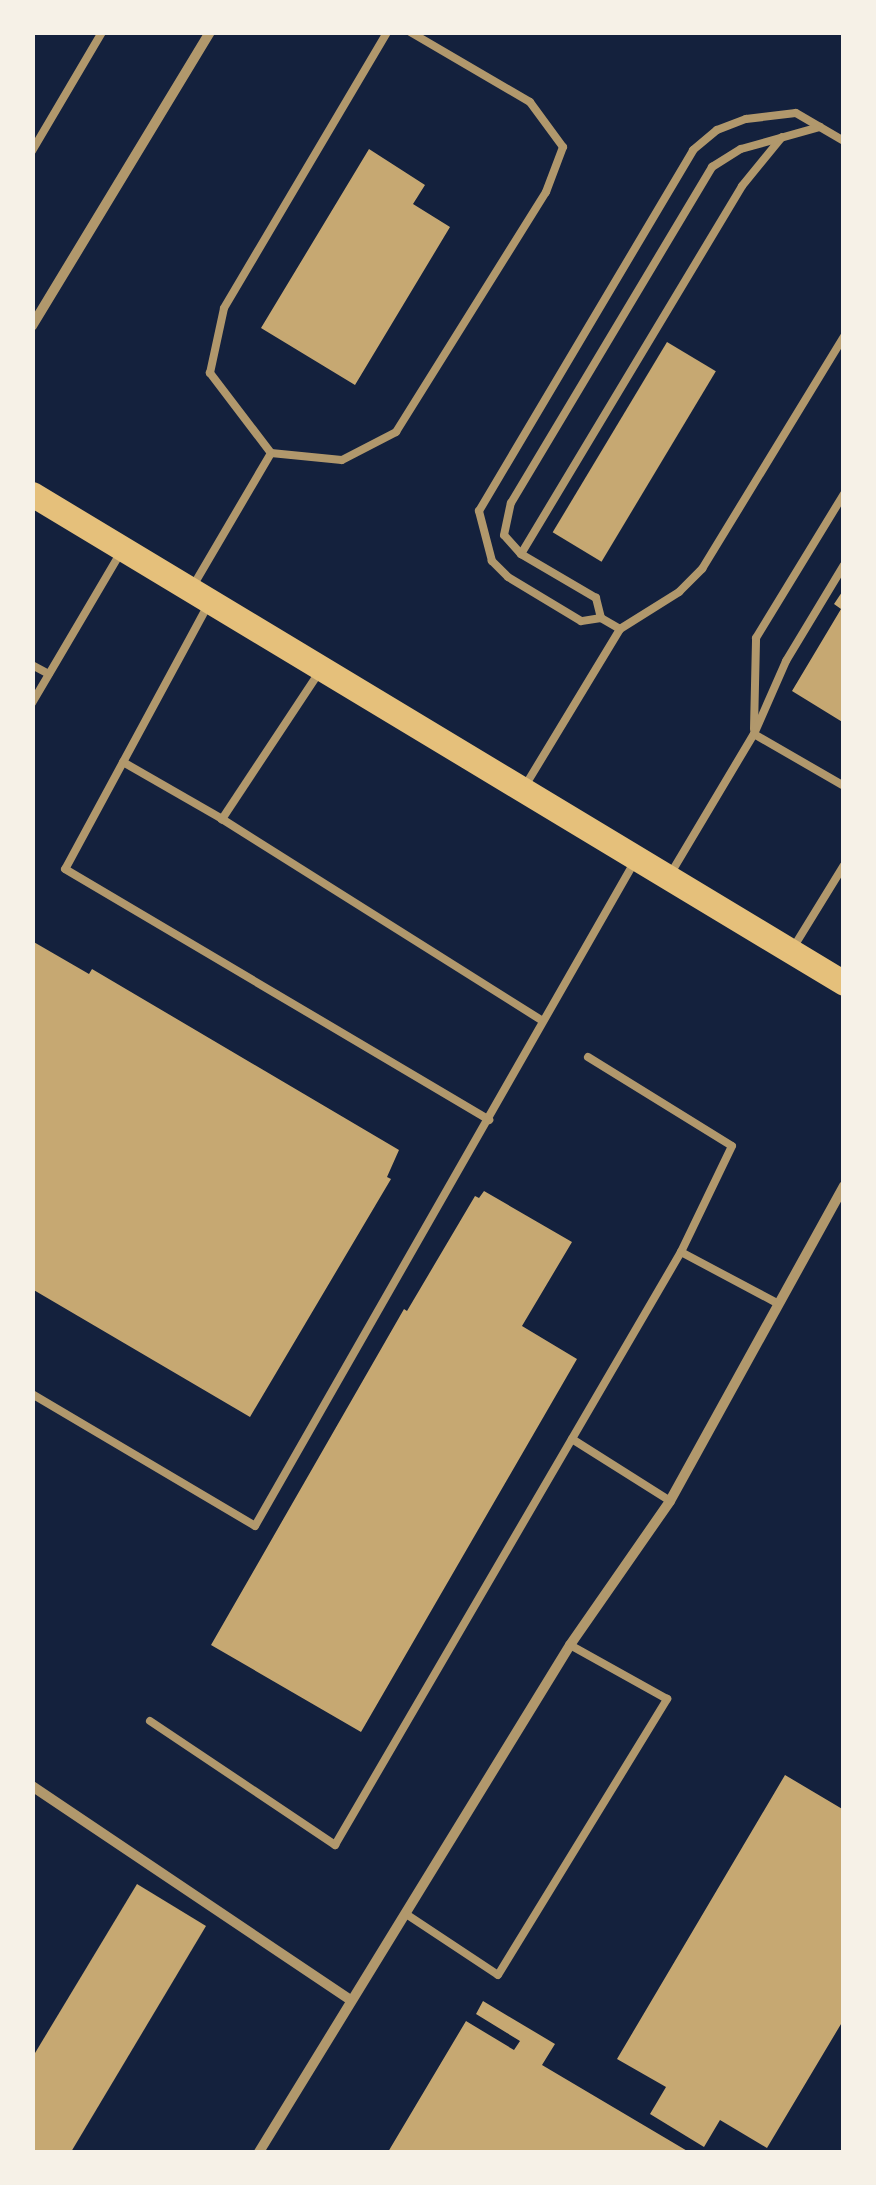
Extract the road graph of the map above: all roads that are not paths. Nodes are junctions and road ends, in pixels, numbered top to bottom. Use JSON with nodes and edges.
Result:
{"nodes":[{"id":1,"x":102,"y":32,"type":"edge"},
{"id":2,"x":210,"y":32,"type":"edge"},
{"id":3,"x":387,"y":32,"type":"edge"},
{"id":4,"x":410,"y":32,"type":"edge"},
{"id":5,"x":820,"y":127,"type":"junction"},
{"id":6,"x":782,"y":138,"type":"junction"},
{"id":7,"x":844,"y":141,"type":"edge"},
{"id":8,"x":32,"y":151,"type":"edge"},
{"id":9,"x":32,"y":326,"type":"edge"},
{"id":10,"x":844,"y":336,"type":"edge"},
{"id":11,"x":271,"y":454,"type":"junction"},
{"id":12,"x":32,"y":494,"type":"edge"},
{"id":13,"x":844,"y":494,"type":"edge"},
{"id":14,"x":123,"y":548,"type":"junction"},
{"id":15,"x":521,"y":554,"type":"junction"},
{"id":16,"x":844,"y":564,"type":"edge"},
{"id":17,"x":200,"y":595,"type":"junction"},
{"id":18,"x":601,"y":618,"type":"junction"},
{"id":19,"x":620,"y":629,"type":"junction"},
{"id":20,"x":32,"y":665,"type":"edge"},
{"id":21,"x":321,"y":669,"type":"junction"},
{"id":22,"x":49,"y":674,"type":"junction"},
{"id":23,"x":32,"y":703,"type":"edge"},
{"id":24,"x":754,"y":734,"type":"junction"},
{"id":25,"x":123,"y":762,"type":"junction"},
{"id":26,"x":844,"y":786,"type":"edge"},
{"id":27,"x":522,"y":790,"type":"junction"},
{"id":28,"x":222,"y":819,"type":"junction"},
{"id":29,"x":638,"y":857,"type":"junction"},
{"id":30,"x":844,"y":866,"type":"edge"},
{"id":31,"x":668,"y":876,"type":"junction"},
{"id":32,"x":791,"y":952,"type":"junction"},
{"id":33,"x":844,"y":983,"type":"edge"},
{"id":34,"x":541,"y":1020,"type":"junction"},
{"id":35,"x":588,"y":1057,"type":"dead end"},
{"id":36,"x":490,"y":1120,"type":"junction"},
{"id":37,"x":844,"y":1186,"type":"edge"},
{"id":38,"x":682,"y":1252,"type":"junction"},
{"id":39,"x":779,"y":1304,"type":"junction"},
{"id":40,"x":32,"y":1394,"type":"edge"},
{"id":41,"x":572,"y":1439,"type":"junction"},
{"id":42,"x":670,"y":1501,"type":"junction"},
{"id":43,"x":570,"y":1644,"type":"junction"},
{"id":44,"x":150,"y":1721,"type":"dead end"},
{"id":45,"x":32,"y":1786,"type":"edge"},
{"id":46,"x":406,"y":1914,"type":"junction"},
{"id":47,"x":351,"y":2000,"type":"junction"},
{"id":48,"x":259,"y":2152,"type":"edge"}],
"edges":[{"from":1,"to":8,"type":"lane"},
{"from":2,"to":9,"type":"street"},
{"from":3,"to":11,"type":"lane"},
{"from":4,"to":11,"type":"lane"},
{"from":5,"to":6,"type":"lane"},
{"from":5,"to":7,"type":"lane"},
{"from":5,"to":18,"type":"lane"},
{"from":6,"to":15,"type":"lane"},
{"from":6,"to":15,"type":"lane"},
{"from":10,"to":19,"type":"lane"},
{"from":11,"to":17,"type":"lane"},
{"from":12,"to":14,"type":"main road"},
{"from":13,"to":24,"type":"lane"},
{"from":14,"to":17,"type":"main road"},
{"from":14,"to":22,"type":"lane"},
{"from":15,"to":18,"type":"lane"},
{"from":16,"to":24,"type":"lane"},
{"from":17,"to":21,"type":"main road"},
{"from":17,"to":25,"type":"lane"},
{"from":18,"to":19,"type":"lane"},
{"from":19,"to":27,"type":"lane"},
{"from":20,"to":22,"type":"lane"},
{"from":21,"to":27,"type":"main road"},
{"from":21,"to":28,"type":"lane"},
{"from":22,"to":23,"type":"lane"},
{"from":24,"to":26,"type":"lane"},
{"from":24,"to":31,"type":"lane"},
{"from":25,"to":28,"type":"lane"},
{"from":25,"to":36,"type":"lane"},
{"from":27,"to":29,"type":"main road"},
{"from":28,"to":34,"type":"lane"},
{"from":29,"to":31,"type":"main road"},
{"from":29,"to":34,"type":"lane"},
{"from":30,"to":32,"type":"lane"},
{"from":31,"to":32,"type":"main road"},
{"from":32,"to":33,"type":"main road"},
{"from":34,"to":36,"type":"lane"},
{"from":35,"to":38,"type":"lane"},
{"from":36,"to":40,"type":"lane"},
{"from":37,"to":39,"type":"street"},
{"from":38,"to":39,"type":"lane"},
{"from":38,"to":41,"type":"lane"},
{"from":39,"to":42,"type":"street"},
{"from":41,"to":42,"type":"lane"},
{"from":41,"to":44,"type":"lane"},
{"from":42,"to":43,"type":"street"},
{"from":43,"to":46,"type":"street"},
{"from":43,"to":46,"type":"lane"},
{"from":45,"to":47,"type":"street"},
{"from":46,"to":47,"type":"street"},
{"from":47,"to":48,"type":"street"}]}
